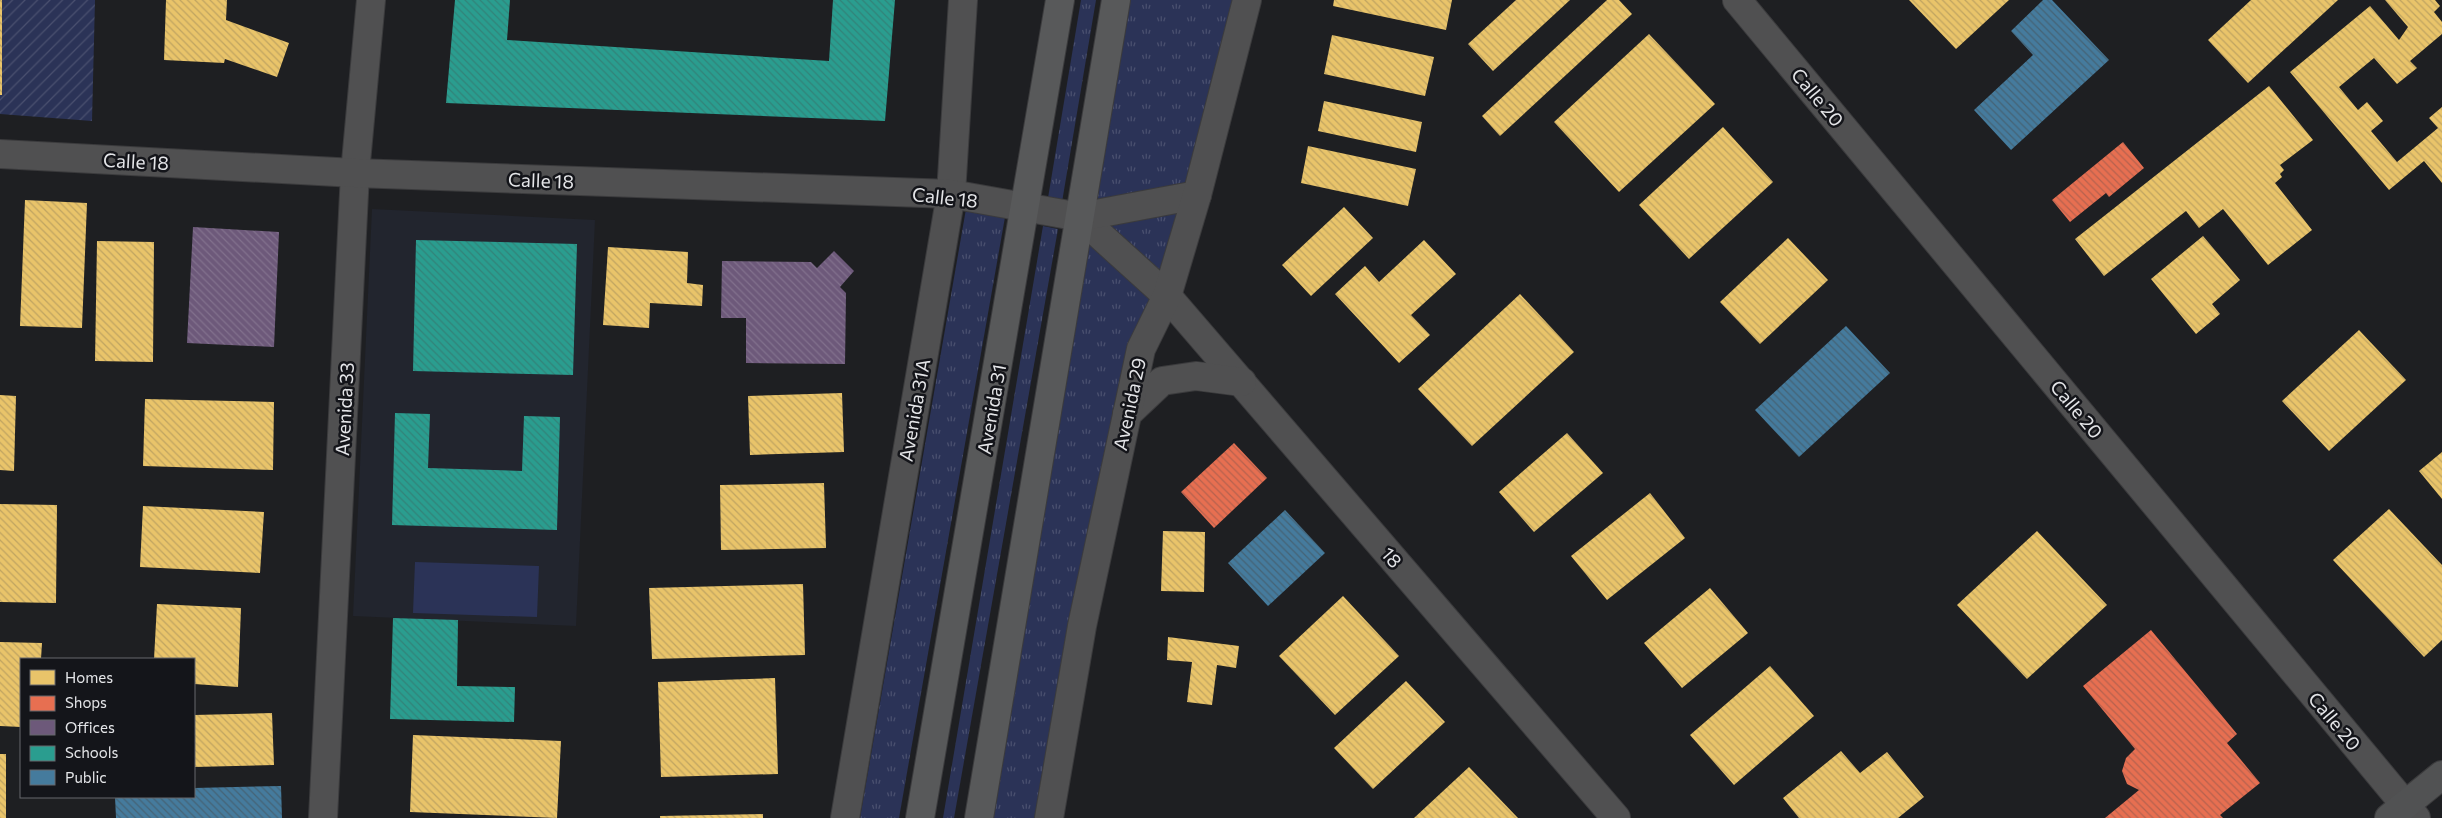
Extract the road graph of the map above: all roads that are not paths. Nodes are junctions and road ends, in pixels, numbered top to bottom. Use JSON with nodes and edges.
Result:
{"nodes":[{"id":1,"x":371,"y":0,"type":"edge"},
{"id":2,"x":963,"y":0,"type":"edge"},
{"id":3,"x":1060,"y":0,"type":"edge"},
{"id":4,"x":1116,"y":0,"type":"edge"},
{"id":5,"x":1247,"y":0,"type":"edge"},
{"id":6,"x":1737,"y":0,"type":"edge"},
{"id":7,"x":0,"y":154,"type":"edge"},
{"id":8,"x":355,"y":173,"type":"junction"},
{"id":9,"x":951,"y":194,"type":"junction"},
{"id":10,"x":1197,"y":195,"type":"junction"},
{"id":11,"x":1026,"y":208,"type":"junction"},
{"id":12,"x":1080,"y":217,"type":"junction"},
{"id":13,"x":1167,"y":296,"type":"junction"},
{"id":14,"x":1242,"y":382,"type":"junction"},
{"id":15,"x":1127,"y":414,"type":"junction"},
{"id":16,"x":2442,"y":776,"type":"edge"},
{"id":17,"x":2403,"y":814,"type":"edge"},
{"id":18,"x":323,"y":818,"type":"edge"},
{"id":19,"x":844,"y":818,"type":"edge"},
{"id":20,"x":920,"y":818,"type":"edge"},
{"id":21,"x":979,"y":818,"type":"edge"},
{"id":22,"x":1049,"y":818,"type":"edge"},
{"id":23,"x":1616,"y":818,"type":"edge"}],
"edges":[{"from":1,"to":8,"type":"street","name":"Avenida 33"},
{"from":2,"to":9,"type":"street","name":"Avenida 31A"},
{"from":3,"to":11,"type":"main road","name":"Avenida 31"},
{"from":4,"to":12,"type":"main road"},
{"from":5,"to":10,"type":"street","name":"Avenida 29"},
{"from":6,"to":17,"type":"street","name":"Calle 20"},
{"from":7,"to":8,"type":"street","name":"Calle 18"},
{"from":8,"to":9,"type":"street","name":"Calle 18"},
{"from":8,"to":18,"type":"street","name":"Avenida 33"},
{"from":9,"to":11,"type":"street","name":"Calle 18"},
{"from":9,"to":19,"type":"street","name":"Avenida 31A"},
{"from":10,"to":12,"type":"street","name":"Calle 18"},
{"from":10,"to":13,"type":"street","name":"Avenida 29"},
{"from":11,"to":12,"type":"street","name":"Calle 18"},
{"from":11,"to":20,"type":"main road","name":"Avenida 31"},
{"from":12,"to":13,"type":"street"},
{"from":12,"to":21,"type":"main road"},
{"from":13,"to":14,"type":"street","name":"18"},
{"from":13,"to":15,"type":"street","name":"Avenida 29"},
{"from":14,"to":15,"type":"street"},
{"from":14,"to":23,"type":"street","name":"18"},
{"from":15,"to":22,"type":"street","name":"Avenida 29"},
{"from":16,"to":17,"type":"main road"}]}
